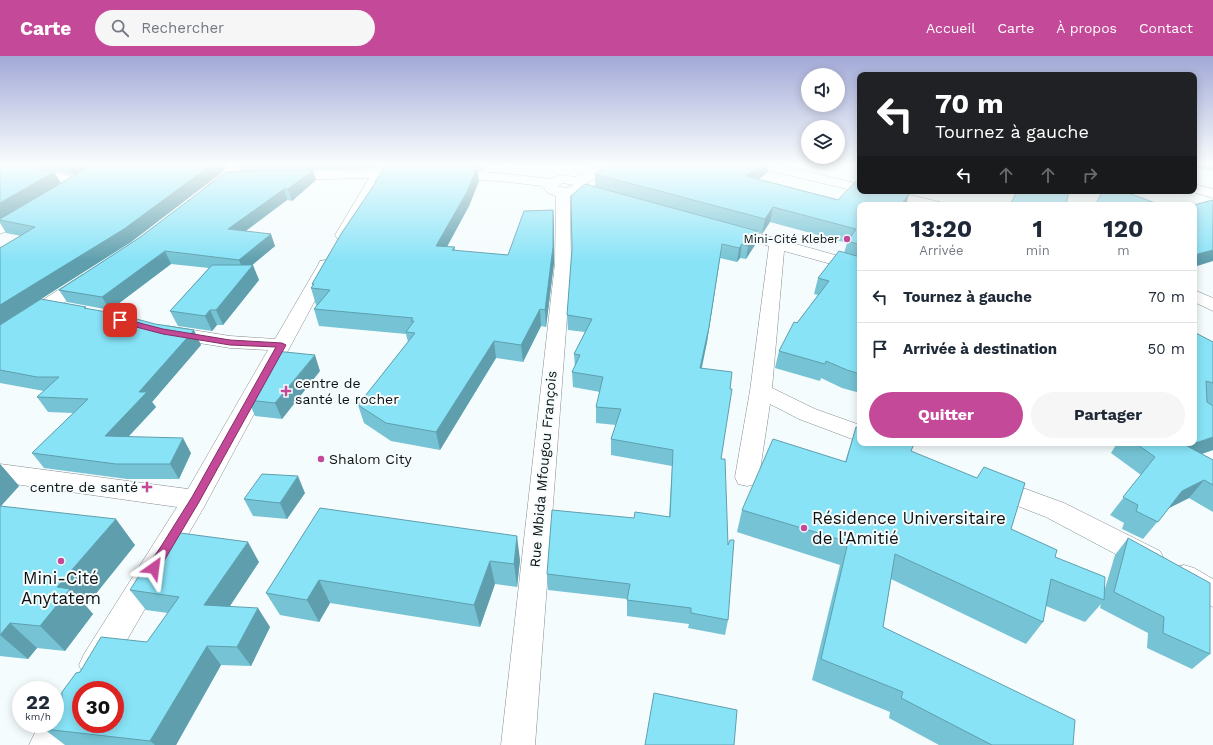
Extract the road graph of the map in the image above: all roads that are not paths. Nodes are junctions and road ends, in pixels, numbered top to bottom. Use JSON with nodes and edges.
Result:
{"nodes":[{"id":1,"x":202,"y":197,"type":"edge"},
{"id":2,"x":375,"y":197,"type":"edge"},
{"id":3,"x":572,"y":197,"type":"edge"},
{"id":4,"x":900,"y":197,"type":"edge"},
{"id":5,"x":198,"y":200,"type":"edge"},
{"id":6,"x":922,"y":202,"type":"edge"},
{"id":7,"x":39,"y":206,"type":"edge"},
{"id":8,"x":715,"y":226,"type":"edge"},
{"id":9,"x":0,"y":230,"type":"edge"},
{"id":10,"x":777,"y":244,"type":"junction"},
{"id":11,"x":857,"y":266,"type":"edge"},
{"id":12,"x":101,"y":270,"type":"edge"},
{"id":13,"x":1197,"y":297,"type":"edge"},
{"id":14,"x":1213,"y":305,"type":"edge"},
{"id":15,"x":48,"y":306,"type":"junction"},
{"id":16,"x":69,"y":310,"type":"edge"},
{"id":17,"x":148,"y":328,"type":"edge"},
{"id":18,"x":0,"y":336,"type":"edge"},
{"id":19,"x":282,"y":345,"type":"junction"},
{"id":20,"x":761,"y":391,"type":"junction"},
{"id":21,"x":857,"y":433,"type":"edge"},
{"id":22,"x":0,"y":473,"type":"edge"},
{"id":23,"x":747,"y":477,"type":"dead end"},
{"id":24,"x":975,"y":479,"type":"edge"},
{"id":25,"x":195,"y":500,"type":"junction"},
{"id":26,"x":1213,"y":594,"type":"edge"},
{"id":27,"x":46,"y":745,"type":"edge"},
{"id":28,"x":518,"y":745,"type":"edge"}],
"edges":[{"from":1,"to":5,"type":"street"},
{"from":2,"to":19,"type":"street"},
{"from":3,"to":28,"type":"street","name":"Rue Mbida Mfougou François"},
{"from":4,"to":6,"type":"street"},
{"from":7,"to":9,"type":"street"},
{"from":8,"to":10,"type":"street"},
{"from":10,"to":11,"type":"street"},
{"from":10,"to":20,"type":"street"},
{"from":12,"to":15,"type":"street"},
{"from":13,"to":14,"type":"street"},
{"from":15,"to":16,"type":"street"},
{"from":15,"to":18,"type":"street"},
{"from":17,"to":19,"type":"street"},
{"from":19,"to":25,"type":"street"},
{"from":20,"to":21,"type":"street"},
{"from":20,"to":23,"type":"street"},
{"from":22,"to":25,"type":"street"},
{"from":24,"to":26,"type":"street"},
{"from":25,"to":27,"type":"street"}]}
